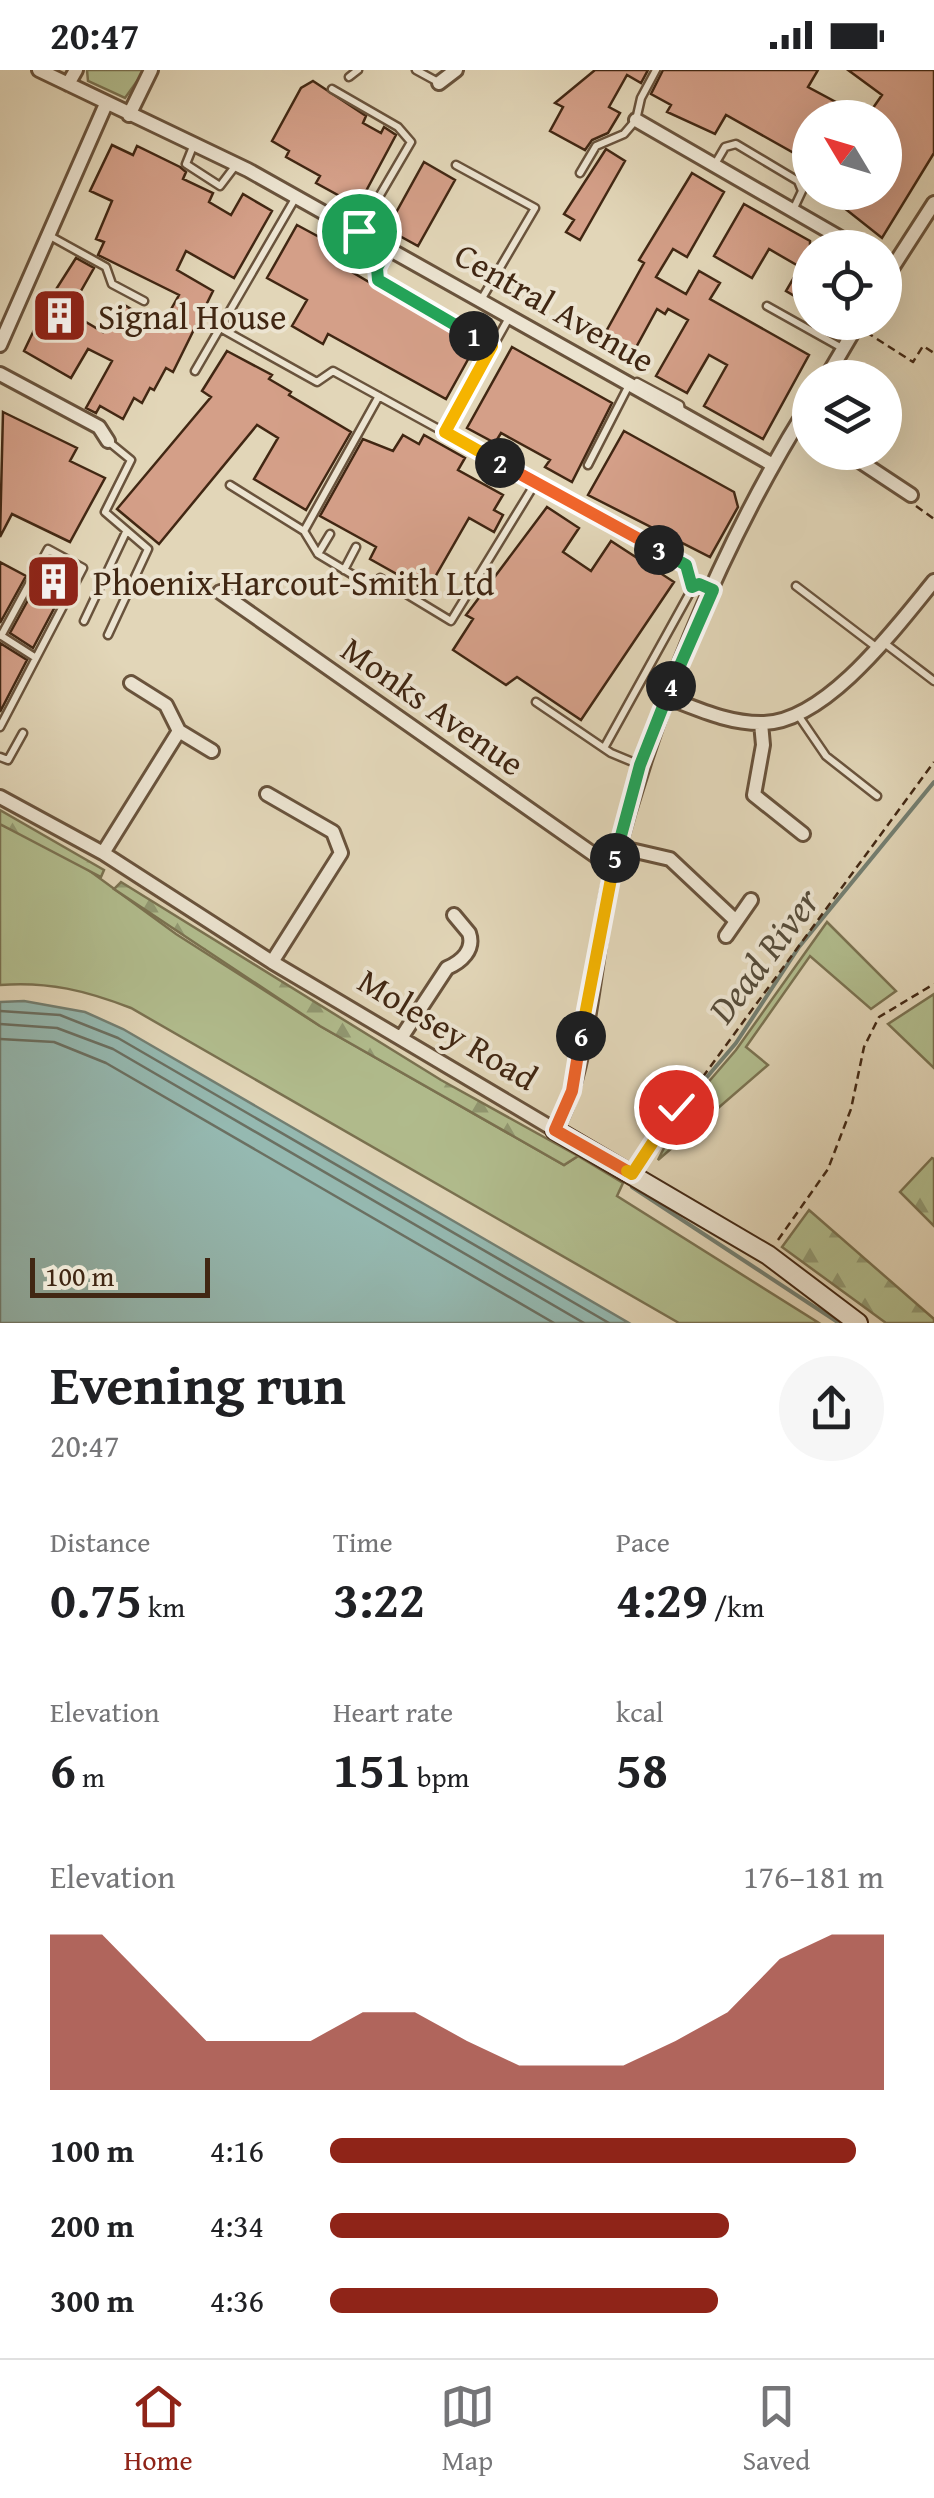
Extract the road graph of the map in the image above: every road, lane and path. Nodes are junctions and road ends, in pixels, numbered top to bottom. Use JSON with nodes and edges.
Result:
{"nodes":[{"id":1,"x":39,"y":70,"type":"edge"},
{"id":2,"x":76,"y":70,"type":"edge"},
{"id":3,"x":151,"y":70,"type":"edge"},
{"id":4,"x":358,"y":70,"type":"edge"},
{"id":5,"x":416,"y":70,"type":"edge"},
{"id":6,"x":456,"y":70,"type":"edge"},
{"id":7,"x":656,"y":70,"type":"edge"},
{"id":8,"x":349,"y":77,"type":"dead end"},
{"id":9,"x":438,"y":83,"type":"joint"},
{"id":10,"x":68,"y":84,"type":"junction"},
{"id":11,"x":332,"y":89,"type":"dead end"},
{"id":12,"x":106,"y":104,"type":"junction"},
{"id":13,"x":129,"y":114,"type":"junction"},
{"id":14,"x":636,"y":120,"type":"junction"},
{"id":15,"x":194,"y":144,"type":"junction"},
{"id":16,"x":236,"y":164,"type":"junction"},
{"id":17,"x":456,"y":165,"type":"dead end"},
{"id":18,"x":714,"y":165,"type":"junction"},
{"id":19,"x":580,"y":173,"type":"dead end"},
{"id":20,"x":792,"y":177,"type":"edge"},
{"id":21,"x":296,"y":196,"type":"junction"},
{"id":22,"x":934,"y":204,"type":"edge"},
{"id":23,"x":792,"y":209,"type":"edge"},
{"id":24,"x":793,"y":210,"type":"edge"},
{"id":25,"x":827,"y":230,"type":"edge"},
{"id":26,"x":359,"y":231,"type":"junction"},
{"id":27,"x":49,"y":235,"type":"junction"},
{"id":28,"x":388,"y":247,"type":"junction"},
{"id":29,"x":902,"y":249,"type":"edge"},
{"id":30,"x":481,"y":300,"type":"junction"},
{"id":31,"x":144,"y":301,"type":"dead end"},
{"id":32,"x":768,"y":306,"type":"dead end"},
{"id":33,"x":510,"y":316,"type":"junction"},
{"id":34,"x":222,"y":329,"type":"junction"},
{"id":35,"x":848,"y":340,"type":"edge"},
{"id":36,"x":881,"y":340,"type":"edge"},
{"id":37,"x":0,"y":345,"type":"edge"},
{"id":38,"x":492,"y":346,"type":"junction"},
{"id":39,"x":843,"y":349,"type":"junction"},
{"id":40,"x":934,"y":353,"type":"edge"},
{"id":41,"x":837,"y":360,"type":"edge"},
{"id":42,"x":195,"y":371,"type":"dead end"},
{"id":43,"x":0,"y":374,"type":"edge"},
{"id":44,"x":624,"y":380,"type":"junction"},
{"id":45,"x":379,"y":396,"type":"junction"},
{"id":46,"x":445,"y":432,"type":"junction"},
{"id":47,"x":108,"y":441,"type":"joint"},
{"id":48,"x":792,"y":441,"type":"edge"},
{"id":49,"x":773,"y":465,"type":"junction"},
{"id":50,"x":588,"y":466,"type":"dead end"},
{"id":51,"x":873,"y":470,"type":"edge"},
{"id":52,"x":536,"y":482,"type":"junction"},
{"id":53,"x":230,"y":486,"type":"dead end"},
{"id":54,"x":911,"y":495,"type":"joint"},
{"id":55,"x":934,"y":520,"type":"edge"},
{"id":56,"x":304,"y":531,"type":"junction"},
{"id":57,"x":126,"y":532,"type":"junction"},
{"id":58,"x":330,"y":534,"type":"dead end"},
{"id":59,"x":356,"y":547,"type":"dead end"},
{"id":60,"x":318,"y":554,"type":"junction"},
{"id":61,"x":344,"y":570,"type":"junction"},
{"id":62,"x":353,"y":575,"type":"dead end"},
{"id":63,"x":380,"y":578,"type":"dead end"},
{"id":64,"x":934,"y":580,"type":"edge"},
{"id":65,"x":796,"y":586,"type":"dead end"},
{"id":66,"x":692,"y":587,"type":"junction"},
{"id":67,"x":713,"y":590,"type":"junction"},
{"id":68,"x":220,"y":592,"type":"dead end"},
{"id":69,"x":84,"y":621,"type":"dead end"},
{"id":70,"x":108,"y":635,"type":"dead end"},
{"id":71,"x":0,"y":636,"type":"edge"},
{"id":72,"x":879,"y":644,"type":"junction"},
{"id":73,"x":36,"y":658,"type":"junction"},
{"id":74,"x":934,"y":681,"type":"edge"},
{"id":75,"x":131,"y":683,"type":"dead end"},
{"id":76,"x":666,"y":697,"type":"junction"},
{"id":77,"x":536,"y":702,"type":"dead end"},
{"id":78,"x":797,"y":714,"type":"junction"},
{"id":79,"x":761,"y":723,"type":"junction"},
{"id":80,"x":0,"y":727,"type":"edge"},
{"id":81,"x":179,"y":732,"type":"junction"},
{"id":82,"x":24,"y":733,"type":"dead end"},
{"id":83,"x":604,"y":748,"type":"junction"},
{"id":84,"x":212,"y":751,"type":"dead end"},
{"id":85,"x":0,"y":757,"type":"edge"},
{"id":86,"x":934,"y":762,"type":"edge"},
{"id":87,"x":640,"y":765,"type":"junction"},
{"id":88,"x":268,"y":794,"type":"dead end"},
{"id":89,"x":0,"y":796,"type":"edge"},
{"id":90,"x":877,"y":796,"type":"joint"},
{"id":91,"x":897,"y":811,"type":"junction"},
{"id":92,"x":803,"y":834,"type":"dead end"},
{"id":93,"x":618,"y":848,"type":"junction"},
{"id":94,"x":104,"y":853,"type":"junction"},
{"id":95,"x":612,"y":868,"type":"junction"},
{"id":96,"x":751,"y":900,"type":"dead end"},
{"id":97,"x":454,"y":915,"type":"dead end"},
{"id":98,"x":736,"y":922,"type":"junction"},
{"id":99,"x":726,"y":936,"type":"dead end"},
{"id":100,"x":272,"y":962,"type":"junction"},
{"id":101,"x":934,"y":984,"type":"edge"},
{"id":102,"x":400,"y":1038,"type":"junction"},
{"id":103,"x":555,"y":1130,"type":"junction"},
{"id":104,"x":632,"y":1174,"type":"junction"},
{"id":105,"x":778,"y":1240,"type":"dead end"},
{"id":106,"x":858,"y":1323,"type":"edge"}],
"edges":[{"from":1,"to":10,"type":"street","name":"Central Avenue"},
{"from":2,"to":10,"type":"street"},
{"from":3,"to":13,"type":"street"},
{"from":4,"to":8,"type":"lane"},
{"from":5,"to":9,"type":"lane"},
{"from":6,"to":9,"type":"street"},
{"from":7,"to":14,"type":"lane"},
{"from":10,"to":12,"type":"street","name":"Central Avenue"},
{"from":11,"to":26,"type":"lane"},
{"from":12,"to":13,"type":"street","name":"Central Avenue"},
{"from":12,"to":27,"type":"street"},
{"from":13,"to":15,"type":"street","name":"Central Avenue"},
{"from":14,"to":18,"type":"street"},
{"from":14,"to":19,"type":"lane"},
{"from":15,"to":16,"type":"street","name":"Central Avenue"},
{"from":15,"to":16,"type":"lane"},
{"from":16,"to":21,"type":"street","name":"Central Avenue"},
{"from":17,"to":30,"type":"lane"},
{"from":18,"to":20,"type":"lane"},
{"from":18,"to":23,"type":"street"},
{"from":21,"to":26,"type":"street","name":"Central Avenue"},
{"from":21,"to":34,"type":"lane"},
{"from":22,"to":29,"type":"street"},
{"from":24,"to":25,"type":"street"},
{"from":26,"to":28,"type":"street","name":"Central Avenue"},
{"from":27,"to":31,"type":"lane"},
{"from":27,"to":37,"type":"street"},
{"from":28,"to":30,"type":"street","name":"Central Avenue"},
{"from":28,"to":38,"type":"lane"},
{"from":30,"to":33,"type":"street","name":"Central Avenue"},
{"from":32,"to":39,"type":"lane"},
{"from":33,"to":38,"type":"lane"},
{"from":33,"to":44,"type":"street","name":"Central Avenue"},
{"from":34,"to":42,"type":"lane"},
{"from":34,"to":45,"type":"lane"},
{"from":35,"to":39,"type":"street"},
{"from":36,"to":40,"type":"path"},
{"from":38,"to":46,"type":"lane"},
{"from":39,"to":41,"type":"street"},
{"from":43,"to":47,"type":"street"},
{"from":44,"to":49,"type":"street","name":"Central Avenue"},
{"from":44,"to":50,"type":"lane"},
{"from":45,"to":46,"type":"lane"},
{"from":45,"to":56,"type":"lane"},
{"from":46,"to":52,"type":"lane"},
{"from":47,"to":57,"type":"lane"},
{"from":48,"to":49,"type":"street"},
{"from":49,"to":67,"type":"street"},
{"from":51,"to":54,"type":"street"},
{"from":52,"to":63,"type":"lane"},
{"from":52,"to":66,"type":"lane"},
{"from":53,"to":56,"type":"lane"},
{"from":54,"to":55,"type":"path"},
{"from":56,"to":60,"type":"lane"},
{"from":57,"to":69,"type":"lane"},
{"from":57,"to":70,"type":"lane"},
{"from":58,"to":60,"type":"lane"},
{"from":59,"to":61,"type":"lane"},
{"from":60,"to":61,"type":"lane"},
{"from":61,"to":62,"type":"lane"},
{"from":64,"to":72,"type":"street"},
{"from":65,"to":72,"type":"lane"},
{"from":66,"to":67,"type":"lane"},
{"from":66,"to":83,"type":"lane"},
{"from":67,"to":76,"type":"street"},
{"from":68,"to":95,"type":"street","name":"Monks Avenue"},
{"from":71,"to":73,"type":"lane"},
{"from":71,"to":73,"type":"lane"},
{"from":72,"to":74,"type":"lane"},
{"from":72,"to":78,"type":"street"},
{"from":73,"to":80,"type":"lane"},
{"from":75,"to":81,"type":"street"},
{"from":76,"to":79,"type":"street"},
{"from":76,"to":87,"type":"street"},
{"from":77,"to":83,"type":"lane"},
{"from":78,"to":79,"type":"street"},
{"from":78,"to":90,"type":"lane"},
{"from":79,"to":92,"type":"street"},
{"from":81,"to":84,"type":"street"},
{"from":81,"to":94,"type":"street"},
{"from":82,"to":85,"type":"lane"},
{"from":83,"to":87,"type":"lane"},
{"from":86,"to":91,"type":"path"},
{"from":87,"to":93,"type":"street"},
{"from":88,"to":100,"type":"street"},
{"from":89,"to":94,"type":"street","name":"Molesey Road"},
{"from":90,"to":91,"type":"path"},
{"from":91,"to":104,"type":"path"},
{"from":93,"to":95,"type":"street"},
{"from":93,"to":98,"type":"street"},
{"from":94,"to":100,"type":"street","name":"Molesey Road"},
{"from":95,"to":103,"type":"street"},
{"from":96,"to":98,"type":"street"},
{"from":97,"to":102,"type":"street"},
{"from":98,"to":99,"type":"street"},
{"from":100,"to":102,"type":"street","name":"Molesey Road"},
{"from":101,"to":105,"type":"path"},
{"from":102,"to":103,"type":"street","name":"Molesey Road"},
{"from":103,"to":104,"type":"street","name":"Molesey Road"},
{"from":104,"to":106,"type":"street","name":"Molesey Road"}]}
